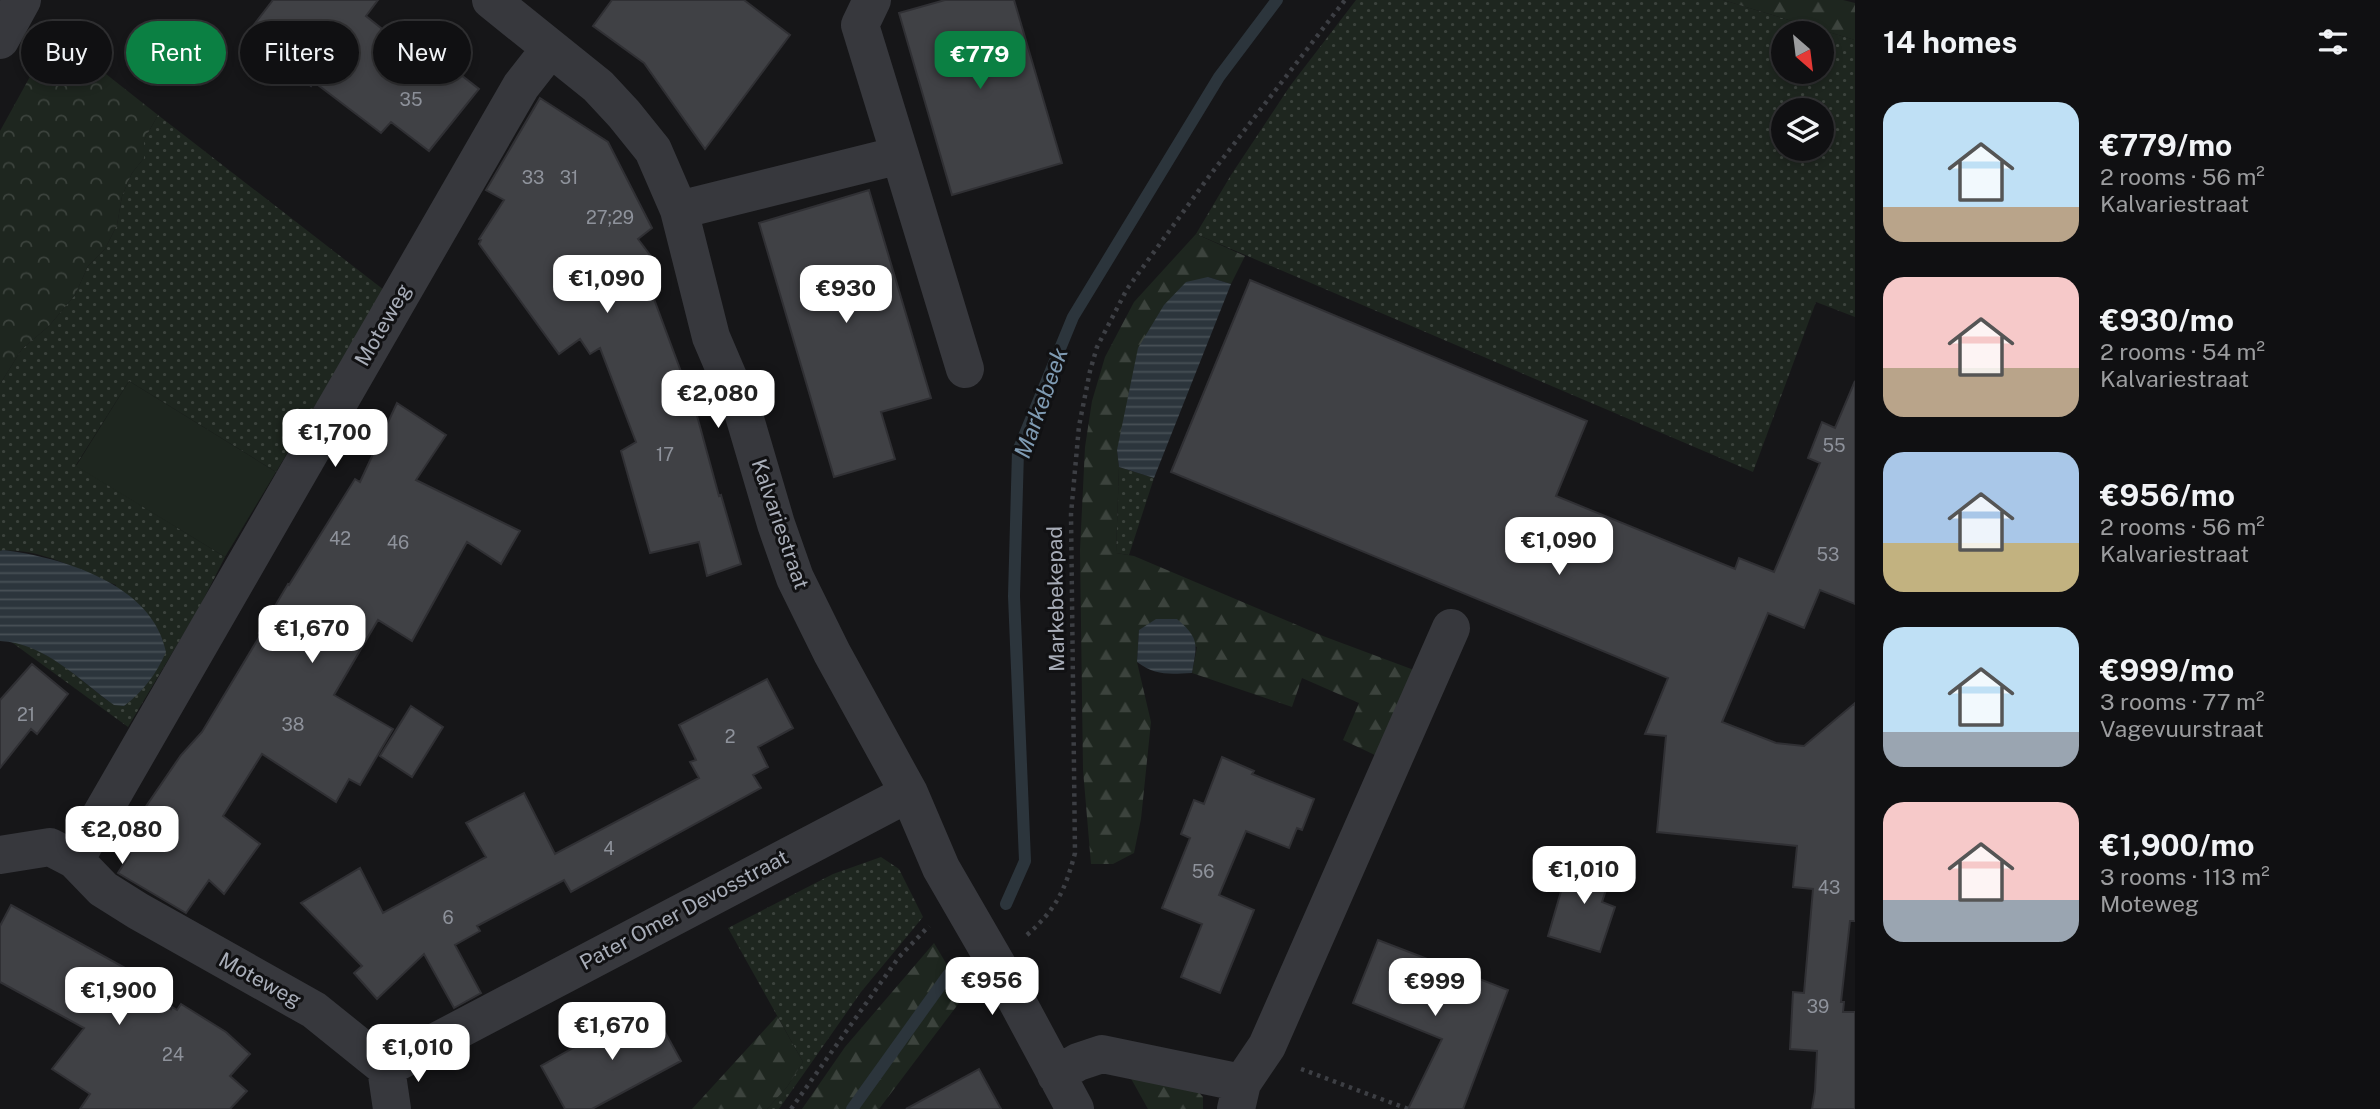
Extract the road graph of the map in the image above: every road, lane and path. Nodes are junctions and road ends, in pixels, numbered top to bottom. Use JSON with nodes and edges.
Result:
{"nodes":[{"id":1,"x":22,"y":0,"type":"edge"},
{"id":2,"x":491,"y":0,"type":"edge"},
{"id":3,"x":872,"y":0,"type":"edge"},
{"id":4,"x":1345,"y":0,"type":"edge"},
{"id":5,"x":0,"y":40,"type":"edge"},
{"id":6,"x":550,"y":48,"type":"junction"},
{"id":7,"x":900,"y":155,"type":"junction"},
{"id":8,"x":679,"y":210,"type":"junction"},
{"id":9,"x":965,"y":369,"type":"dead end"},
{"id":10,"x":1451,"y":628,"type":"dead end"},
{"id":11,"x":909,"y":793,"type":"junction"},
{"id":12,"x":0,"y":855,"type":"edge"},
{"id":13,"x":75,"y":860,"type":"junction"},
{"id":14,"x":977,"y":932,"type":"junction"},
{"id":15,"x":386,"y":1068,"type":"junction"},
{"id":16,"x":1056,"y":1075,"type":"junction"},
{"id":17,"x":1239,"y":1096,"type":"edge"},
{"id":18,"x":392,"y":1109,"type":"edge"},
{"id":19,"x":791,"y":1109,"type":"edge"},
{"id":20,"x":1074,"y":1109,"type":"edge"},
{"id":21,"x":1408,"y":1109,"type":"edge"}],
"edges":[{"from":1,"to":5,"type":"street"},
{"from":2,"to":6,"type":"street","name":"Kalvariestraat"},
{"from":3,"to":7,"type":"street"},
{"from":4,"to":14,"type":"path","name":"Markebekepad"},
{"from":6,"to":8,"type":"street","name":"Kalvariestraat"},
{"from":6,"to":13,"type":"street","name":"Moteweg"},
{"from":7,"to":8,"type":"street"},
{"from":7,"to":9,"type":"street"},
{"from":8,"to":11,"type":"street","name":"Kalvariestraat"},
{"from":10,"to":17,"type":"street"},
{"from":11,"to":14,"type":"street","name":"Kalvariestraat"},
{"from":11,"to":15,"type":"street","name":"Pater Omer Devosstraat"},
{"from":12,"to":13,"type":"street","name":"Moteweg"},
{"from":13,"to":15,"type":"street","name":"Moteweg"},
{"from":14,"to":16,"type":"street","name":"Kalvariestraat"},
{"from":14,"to":19,"type":"path","name":"Markebekepad"},
{"from":15,"to":18,"type":"street"},
{"from":16,"to":17,"type":"street"},
{"from":16,"to":20,"type":"street","name":"Kalvariestraat"},
{"from":17,"to":21,"type":"path"}]}
